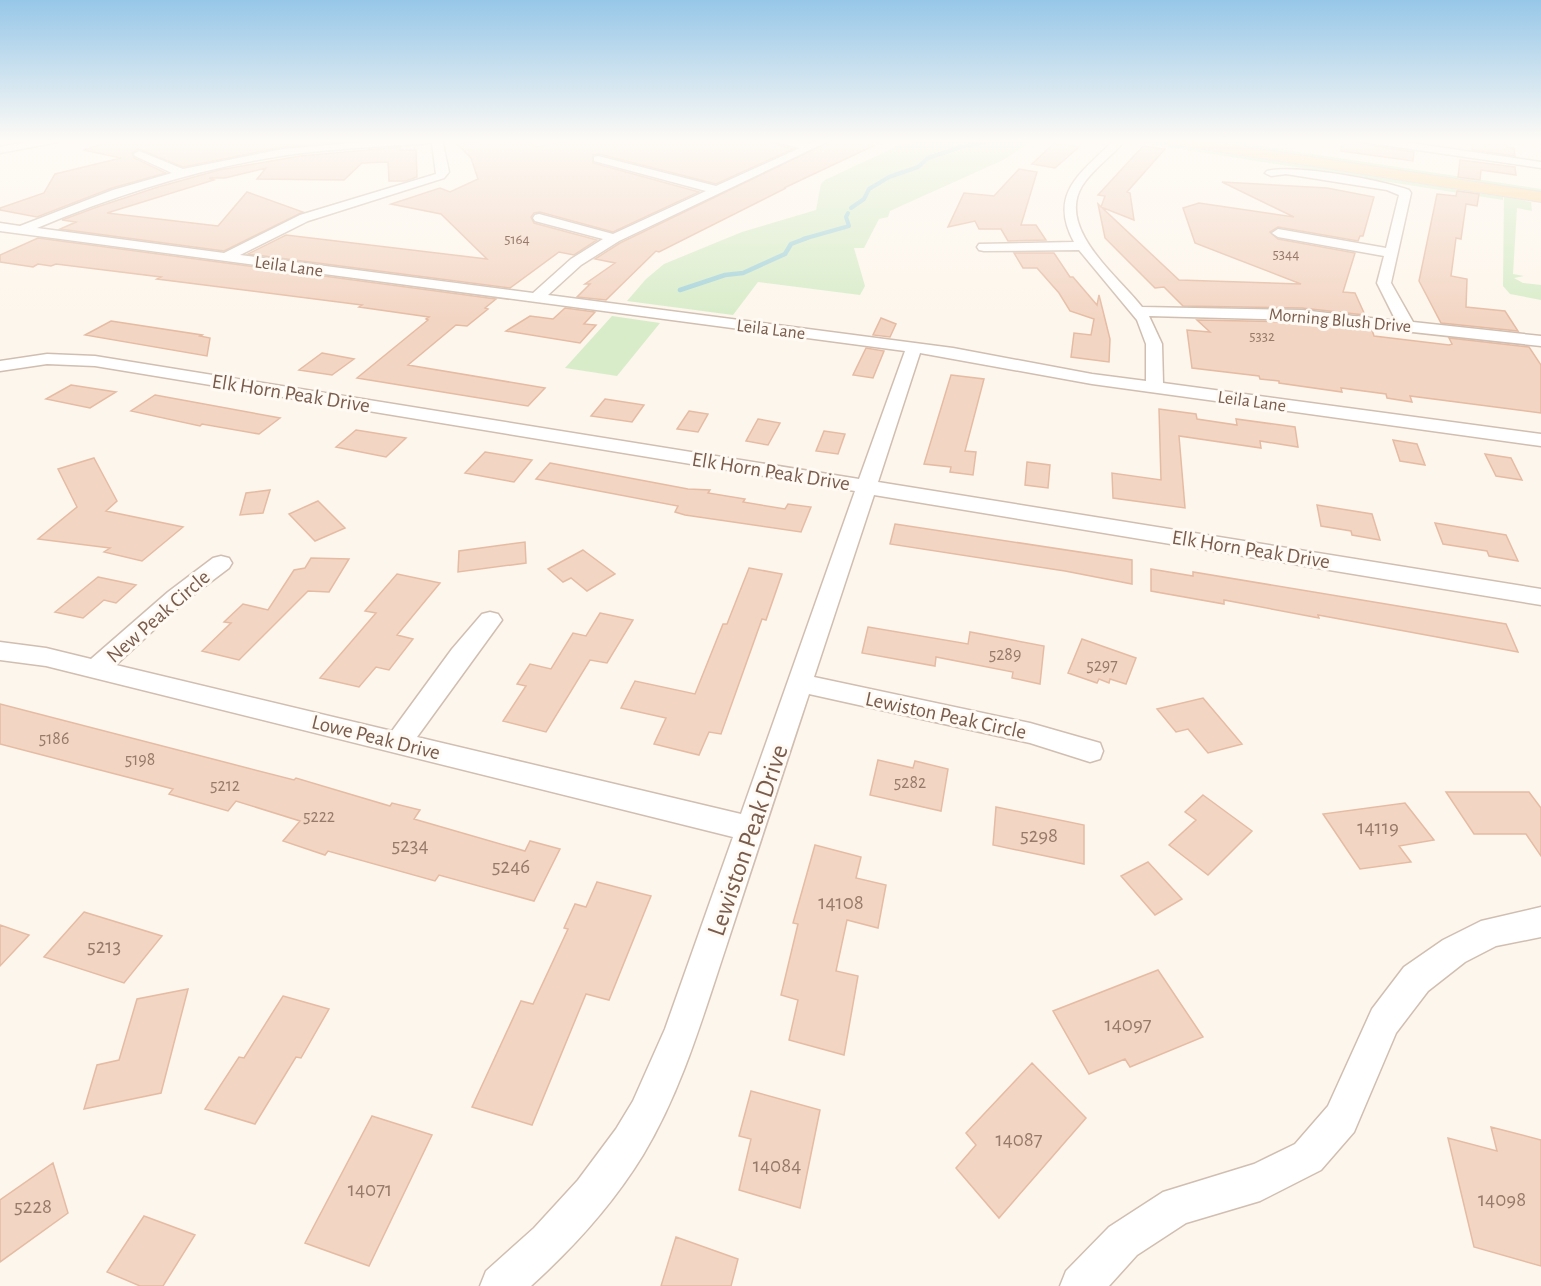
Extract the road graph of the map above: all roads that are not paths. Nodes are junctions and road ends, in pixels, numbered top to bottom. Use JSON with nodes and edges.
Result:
{"nodes":[{"id":1,"x":97,"y":199,"type":"edge"},
{"id":2,"x":335,"y":199,"type":"edge"},
{"id":3,"x":367,"y":199,"type":"edge"},
{"id":4,"x":698,"y":199,"type":"edge"},
{"id":5,"x":1070,"y":199,"type":"edge"},
{"id":6,"x":1404,"y":199,"type":"edge"},
{"id":7,"x":348,"y":205,"type":"junction"},
{"id":8,"x":539,"y":218,"type":"dead end"},
{"id":9,"x":0,"y":227,"type":"edge"},
{"id":10,"x":22,"y":230,"type":"junction"},
{"id":11,"x":1278,"y":233,"type":"dead end"},
{"id":12,"x":614,"y":238,"type":"junction"},
{"id":13,"x":0,"y":240,"type":"edge"},
{"id":14,"x":1081,"y":246,"type":"junction"},
{"id":15,"x":984,"y":247,"type":"dead end"},
{"id":16,"x":1392,"y":253,"type":"junction"},
{"id":17,"x":225,"y":257,"type":"junction"},
{"id":18,"x":536,"y":298,"type":"junction"},
{"id":19,"x":1138,"y":311,"type":"junction"},
{"id":20,"x":1407,"y":326,"type":"junction"},
{"id":21,"x":1541,"y":341,"type":"edge"},
{"id":22,"x":914,"y":348,"type":"junction"},
{"id":23,"x":0,"y":366,"type":"edge"},
{"id":24,"x":1154,"y":388,"type":"junction"},
{"id":25,"x":1541,"y":440,"type":"edge"},
{"id":26,"x":867,"y":487,"type":"junction"},
{"id":27,"x":220,"y":563,"type":"dead end"},
{"id":28,"x":1541,"y":597,"type":"edge"},
{"id":29,"x":490,"y":620,"type":"dead end"},
{"id":30,"x":0,"y":651,"type":"edge"},
{"id":31,"x":96,"y":669,"type":"junction"},
{"id":32,"x":800,"y":683,"type":"junction"},
{"id":33,"x":398,"y":742,"type":"junction"},
{"id":34,"x":1090,"y":751,"type":"dead end"},
{"id":35,"x":751,"y":828,"type":"junction"},
{"id":36,"x":1541,"y":922,"type":"edge"},
{"id":37,"x":501,"y":1286,"type":"edge"},
{"id":38,"x":1081,"y":1286,"type":"edge"}],
"edges":[{"from":1,"to":10,"type":"street"},
{"from":2,"to":7,"type":"street"},
{"from":3,"to":7,"type":"street"},
{"from":4,"to":12,"type":"street"},
{"from":5,"to":14,"type":"street"},
{"from":6,"to":16,"type":"street"},
{"from":7,"to":17,"type":"street"},
{"from":8,"to":12,"type":"street"},
{"from":9,"to":10,"type":"street","name":"Leila Lane"},
{"from":10,"to":13,"type":"street"},
{"from":10,"to":17,"type":"street","name":"Leila Lane"},
{"from":11,"to":16,"type":"street"},
{"from":12,"to":18,"type":"street"},
{"from":14,"to":15,"type":"street"},
{"from":14,"to":19,"type":"street"},
{"from":16,"to":20,"type":"street"},
{"from":17,"to":18,"type":"street","name":"Leila Lane"},
{"from":18,"to":22,"type":"street","name":"Leila Lane"},
{"from":19,"to":20,"type":"street","name":"Morning Blush Drive"},
{"from":19,"to":24,"type":"street"},
{"from":20,"to":21,"type":"street","name":"Morning Blush Drive"},
{"from":22,"to":24,"type":"street","name":"Leila Lane"},
{"from":22,"to":26,"type":"street","name":"Lewiston Peak Drive"},
{"from":23,"to":26,"type":"street","name":"Elk Horn Peak Drive"},
{"from":24,"to":25,"type":"street","name":"Leila Lane"},
{"from":26,"to":28,"type":"street","name":"Elk Horn Peak Drive"},
{"from":26,"to":32,"type":"street","name":"Lewiston Peak Drive"},
{"from":27,"to":31,"type":"street","name":"New Peak Circle"},
{"from":29,"to":33,"type":"street"},
{"from":30,"to":31,"type":"street","name":"Lowe Peak Drive"},
{"from":31,"to":33,"type":"street","name":"Lowe Peak Drive"},
{"from":32,"to":34,"type":"street","name":"Lewiston Peak Circle"},
{"from":32,"to":35,"type":"street","name":"Lewiston Peak Drive"},
{"from":33,"to":35,"type":"street","name":"Lowe Peak Drive"},
{"from":35,"to":37,"type":"street","name":"Lewiston Peak Drive"},
{"from":36,"to":38,"type":"street"}]}
